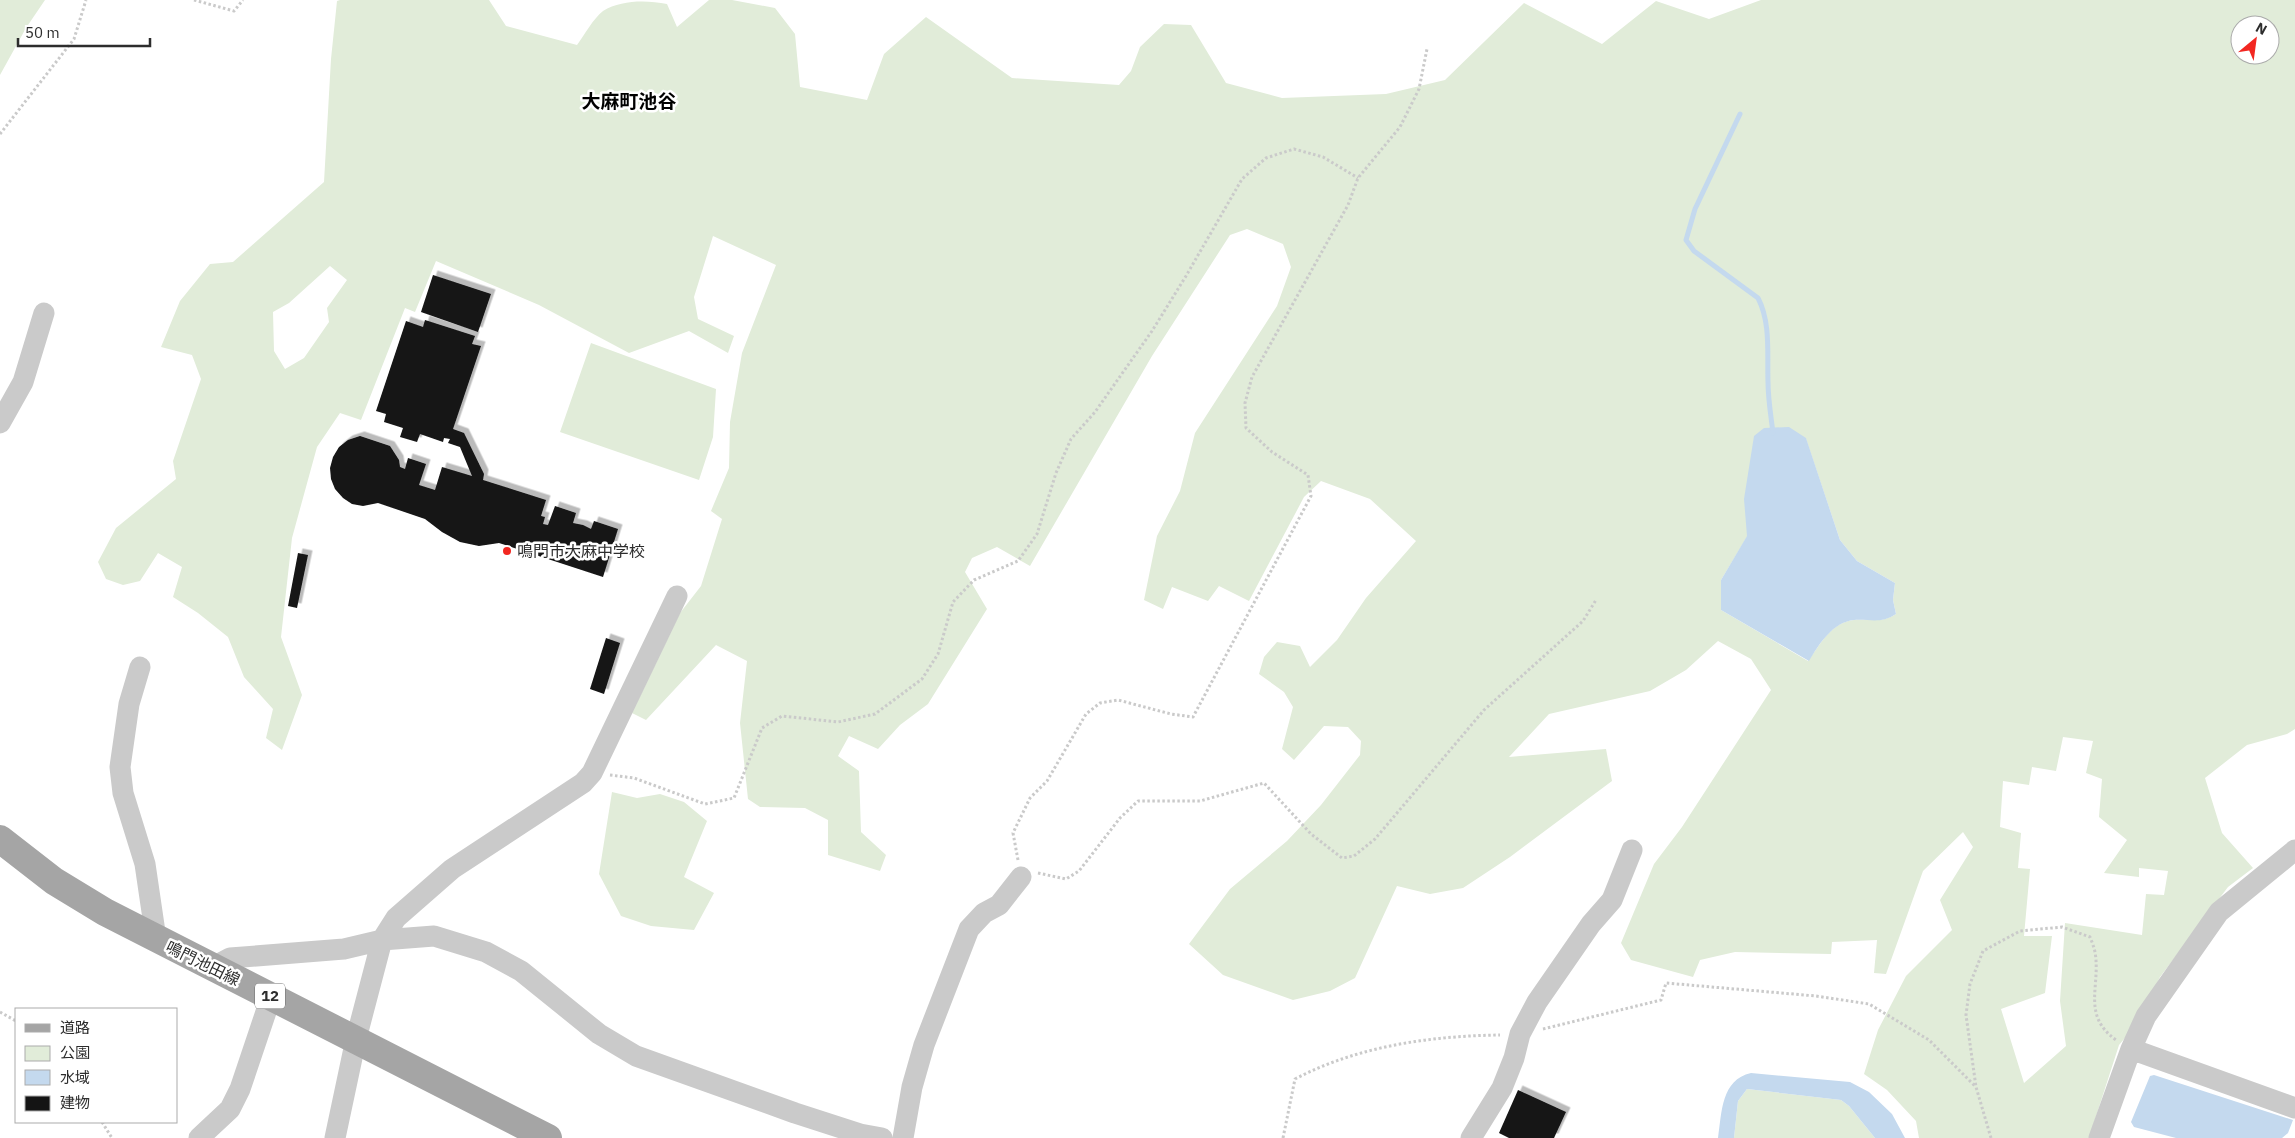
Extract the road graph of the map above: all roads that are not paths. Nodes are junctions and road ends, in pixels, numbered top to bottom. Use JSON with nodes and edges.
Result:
{"nodes":[{"id":1,"x":44,"y":313,"type":"dead end"},
{"id":2,"x":0,"y":423,"type":"edge"},
{"id":3,"x":677,"y":596,"type":"dead end"},
{"id":4,"x":140,"y":667,"type":"dead end"},
{"id":5,"x":0,"y":839,"type":"edge"},
{"id":6,"x":1632,"y":850,"type":"dead end"},
{"id":7,"x":2295,"y":850,"type":"edge"},
{"id":8,"x":1021,"y":877,"type":"road end"},
{"id":9,"x":156,"y":939,"type":"junction"},
{"id":10,"x":382,"y":940,"type":"junction"},
{"id":11,"x":213,"y":968,"type":"junction"},
{"id":12,"x":271,"y":997,"type":"junction"},
{"id":13,"x":356,"y":1039,"type":"junction"},
{"id":14,"x":2137,"y":1051,"type":"junction"},
{"id":15,"x":2295,"y":1108,"type":"edge"},
{"id":16,"x":199,"y":1138,"type":"edge"},
{"id":17,"x":335,"y":1138,"type":"edge"},
{"id":18,"x":548,"y":1138,"type":"edge"},
{"id":19,"x":882,"y":1138,"type":"edge"},
{"id":20,"x":903,"y":1138,"type":"edge"},
{"id":21,"x":1471,"y":1138,"type":"edge"},
{"id":22,"x":2099,"y":1138,"type":"edge"}],
"edges":[{"from":1,"to":2,"type":"street"},
{"from":3,"to":10,"type":"street"},
{"from":4,"to":9,"type":"street"},
{"from":5,"to":9,"type":"main road","name":"鳴門池田線","number":"12"},
{"from":6,"to":21,"type":"street"},
{"from":7,"to":14,"type":"street"},
{"from":8,"to":20,"type":"street"},
{"from":9,"to":11,"type":"main road","name":"鳴門池田線","number":"12"},
{"from":10,"to":11,"type":"street"},
{"from":10,"to":13,"type":"street"},
{"from":10,"to":19,"type":"street"},
{"from":11,"to":12,"type":"main road","name":"鳴門池田線","number":"12"},
{"from":12,"to":13,"type":"main road","name":"鳴門池田線","number":"12"},
{"from":12,"to":16,"type":"street"},
{"from":13,"to":17,"type":"street"},
{"from":13,"to":18,"type":"main road","name":"鳴門池田線","number":"12"},
{"from":14,"to":15,"type":"street"},
{"from":14,"to":22,"type":"street"}]}
